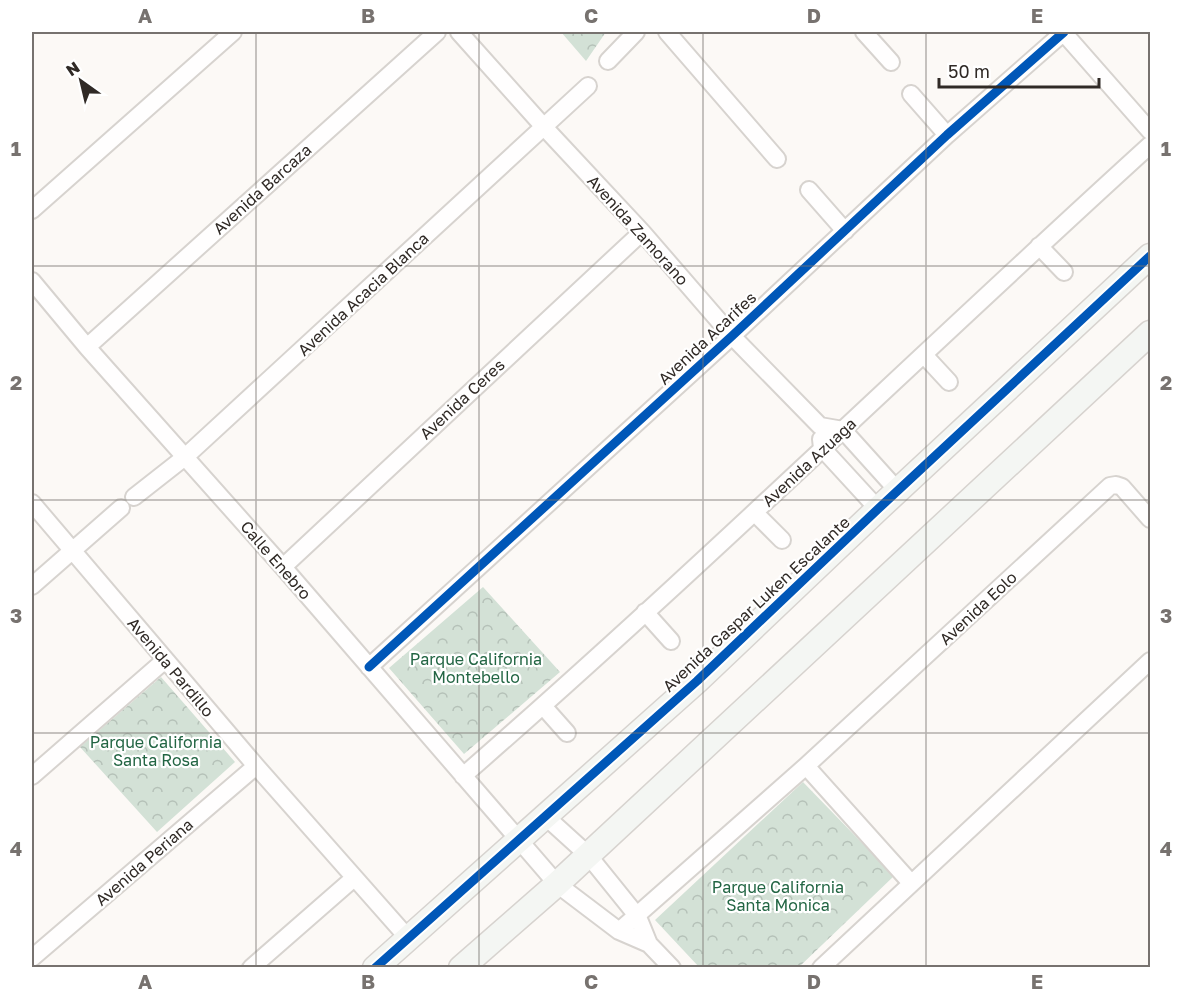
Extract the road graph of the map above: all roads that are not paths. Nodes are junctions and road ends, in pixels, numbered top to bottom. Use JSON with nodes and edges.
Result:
{"nodes":[{"id":1,"x":233,"y":32,"type":"edge"},
{"id":2,"x":436,"y":32,"type":"edge"},
{"id":3,"x":459,"y":32,"type":"edge"},
{"id":4,"x":636,"y":32,"type":"edge"},
{"id":5,"x":667,"y":32,"type":"edge"},
{"id":6,"x":864,"y":32,"type":"edge"},
{"id":7,"x":1064,"y":32,"type":"edge"},
{"id":8,"x":608,"y":61,"type":"dead end"},
{"id":9,"x":891,"y":62,"type":"dead end"},
{"id":10,"x":588,"y":86,"type":"dead end"},
{"id":11,"x":911,"y":94,"type":"dead end"},
{"id":12,"x":544,"y":127,"type":"junction"},
{"id":13,"x":1150,"y":131,"type":"edge"},
{"id":14,"x":948,"y":135,"type":"junction"},
{"id":15,"x":1150,"y":145,"type":"edge"},
{"id":16,"x":777,"y":159,"type":"dead end"},
{"id":17,"x":809,"y":190,"type":"dead end"},
{"id":18,"x":32,"y":210,"type":"edge"},
{"id":19,"x":845,"y":231,"type":"junction"},
{"id":20,"x":642,"y":232,"type":"junction"},
{"id":21,"x":1039,"y":246,"type":"junction"},
{"id":22,"x":1150,"y":256,"type":"edge"},
{"id":23,"x":1064,"y":272,"type":"dead end"},
{"id":24,"x":32,"y":281,"type":"edge"},
{"id":25,"x":1150,"y":333,"type":"edge"},
{"id":26,"x":732,"y":336,"type":"junction"},
{"id":27,"x":87,"y":347,"type":"junction"},
{"id":28,"x":924,"y":355,"type":"junction"},
{"id":29,"x":950,"y":382,"type":"dead end"},
{"id":30,"x":820,"y":426,"type":"junction"},
{"id":31,"x":843,"y":430,"type":"junction"},
{"id":32,"x":822,"y":448,"type":"junction"},
{"id":33,"x":185,"y":457,"type":"junction"},
{"id":34,"x":898,"y":491,"type":"junction"},
{"id":35,"x":32,"y":503,"type":"edge"},
{"id":36,"x":878,"y":509,"type":"junction"},
{"id":37,"x":754,"y":513,"type":"junction"},
{"id":38,"x":1150,"y":519,"type":"edge"},
{"id":39,"x":782,"y":540,"type":"dead end"},
{"id":40,"x":73,"y":550,"type":"junction"},
{"id":41,"x":283,"y":567,"type":"junction"},
{"id":42,"x":32,"y":586,"type":"edge"},
{"id":43,"x":645,"y":612,"type":"junction"},
{"id":44,"x":670,"y":641,"type":"dead end"},
{"id":45,"x":165,"y":660,"type":"junction"},
{"id":46,"x":1150,"y":661,"type":"edge"},
{"id":47,"x":369,"y":667,"type":"junction"},
{"id":48,"x":543,"y":706,"type":"junction"},
{"id":49,"x":567,"y":733,"type":"dead end"},
{"id":50,"x":256,"y":766,"type":"junction"},
{"id":51,"x":806,"y":766,"type":"junction"},
{"id":52,"x":32,"y":776,"type":"edge"},
{"id":53,"x":463,"y":776,"type":"junction"},
{"id":54,"x":545,"y":816,"type":"junction"},
{"id":55,"x":517,"y":841,"type":"junction"},
{"id":56,"x":588,"y":855,"type":"junction"},
{"id":57,"x":354,"y":878,"type":"junction"},
{"id":58,"x":911,"y":883,"type":"junction"},
{"id":59,"x":556,"y":884,"type":"junction"},
{"id":60,"x":638,"y":917,"type":"junction"},
{"id":61,"x":619,"y":932,"type":"junction"},
{"id":62,"x":408,"y":938,"type":"junction"},
{"id":63,"x":649,"y":944,"type":"junction"},
{"id":64,"x":32,"y":958,"type":"edge"},
{"id":65,"x":262,"y":964,"type":"edge"},
{"id":66,"x":375,"y":968,"type":"edge"},
{"id":67,"x":461,"y":968,"type":"edge"},
{"id":68,"x":672,"y":968,"type":"edge"},
{"id":69,"x":821,"y":968,"type":"edge"}],
"edges":[{"from":1,"to":18,"type":"street"},
{"from":2,"to":27,"type":"street","name":"Avenida Barcaza"},
{"from":3,"to":12,"type":"street","name":"Avenida Zamorano"},
{"from":4,"to":8,"type":"street"},
{"from":5,"to":16,"type":"street"},
{"from":6,"to":9,"type":"street"},
{"from":7,"to":13,"type":"street"},
{"from":7,"to":14,"type":"street","name":"Avenida Acarifes"},
{"from":10,"to":12,"type":"street","name":"Avenida Acacia Blanca"},
{"from":11,"to":14,"type":"street"},
{"from":12,"to":20,"type":"street","name":"Avenida Zamorano"},
{"from":12,"to":33,"type":"street","name":"Avenida Acacia Blanca"},
{"from":14,"to":19,"type":"street","name":"Avenida Acarifes"},
{"from":15,"to":21,"type":"street","name":"Avenida Azuaga"},
{"from":17,"to":19,"type":"street"},
{"from":19,"to":26,"type":"street","name":"Avenida Acarifes"},
{"from":20,"to":26,"type":"street","name":"Avenida Zamorano"},
{"from":20,"to":41,"type":"street","name":"Avenida Ceres"},
{"from":21,"to":23,"type":"street"},
{"from":21,"to":28,"type":"street","name":"Avenida Azuaga"},
{"from":22,"to":34,"type":"street","name":"Avenida Gaspar Luken Escalante"},
{"from":24,"to":27,"type":"street","name":"Calle Enebro"},
{"from":25,"to":56,"type":"street"},
{"from":26,"to":30,"type":"street","name":"Avenida Zamorano"},
{"from":26,"to":47,"type":"street","name":"Avenida Acarifes"},
{"from":27,"to":33,"type":"street","name":"Calle Enebro"},
{"from":28,"to":29,"type":"street"},
{"from":28,"to":31,"type":"street","name":"Avenida Azuaga"},
{"from":30,"to":31,"type":"street"},
{"from":30,"to":32,"type":"street"},
{"from":31,"to":32,"type":"street","name":"Avenida Azuaga"},
{"from":31,"to":34,"type":"street"},
{"from":32,"to":36,"type":"street"},
{"from":32,"to":37,"type":"street","name":"Avenida Azuaga"},
{"from":33,"to":40,"type":"street","name":"Avenida Acacia Blanca"},
{"from":33,"to":41,"type":"street","name":"Calle Enebro"},
{"from":34,"to":36,"type":"street","name":"Avenida Gaspar Luken Escalante"},
{"from":35,"to":40,"type":"street","name":"Avenida Pardillo"},
{"from":36,"to":54,"type":"street","name":"Avenida Gaspar Luken Escalante"},
{"from":37,"to":39,"type":"street"},
{"from":37,"to":43,"type":"street","name":"Avenida Azuaga"},
{"from":38,"to":51,"type":"street","name":"Avenida Eolo"},
{"from":40,"to":42,"type":"street","name":"Avenida Acacia Blanca"},
{"from":40,"to":45,"type":"street","name":"Avenida Pardillo"},
{"from":41,"to":47,"type":"street","name":"Calle Enebro"},
{"from":43,"to":44,"type":"street"},
{"from":43,"to":48,"type":"street","name":"Avenida Azuaga"},
{"from":45,"to":50,"type":"street","name":"Avenida Pardillo"},
{"from":45,"to":52,"type":"street"},
{"from":46,"to":58,"type":"street"},
{"from":47,"to":53,"type":"street","name":"Calle Enebro"},
{"from":48,"to":49,"type":"street"},
{"from":48,"to":53,"type":"street","name":"Avenida Azuaga"},
{"from":50,"to":57,"type":"street","name":"Avenida Pardillo"},
{"from":50,"to":64,"type":"street","name":"Avenida Periana"},
{"from":51,"to":58,"type":"street"},
{"from":51,"to":60,"type":"street","name":"Avenida Eolo"},
{"from":53,"to":55,"type":"street","name":"Calle Enebro"},
{"from":54,"to":55,"type":"street","name":"Avenida Gaspar Luken Escalante"},
{"from":54,"to":56,"type":"street"},
{"from":55,"to":59,"type":"street","name":"Calle Enebro"},
{"from":55,"to":62,"type":"street","name":"Avenida Gaspar Luken Escalante"},
{"from":56,"to":59,"type":"street"},
{"from":56,"to":60,"type":"street"},
{"from":57,"to":62,"type":"street","name":"Avenida Pardillo"},
{"from":57,"to":65,"type":"street"},
{"from":58,"to":69,"type":"street"},
{"from":59,"to":61,"type":"street","name":"Calle Enebro"},
{"from":59,"to":67,"type":"street"},
{"from":60,"to":61,"type":"street","name":"Avenida Eolo"},
{"from":60,"to":63,"type":"street"},
{"from":61,"to":63,"type":"street","name":"Calle Enebro"},
{"from":62,"to":66,"type":"street","name":"Avenida Gaspar Luken Escalante"},
{"from":63,"to":68,"type":"street"}]}
